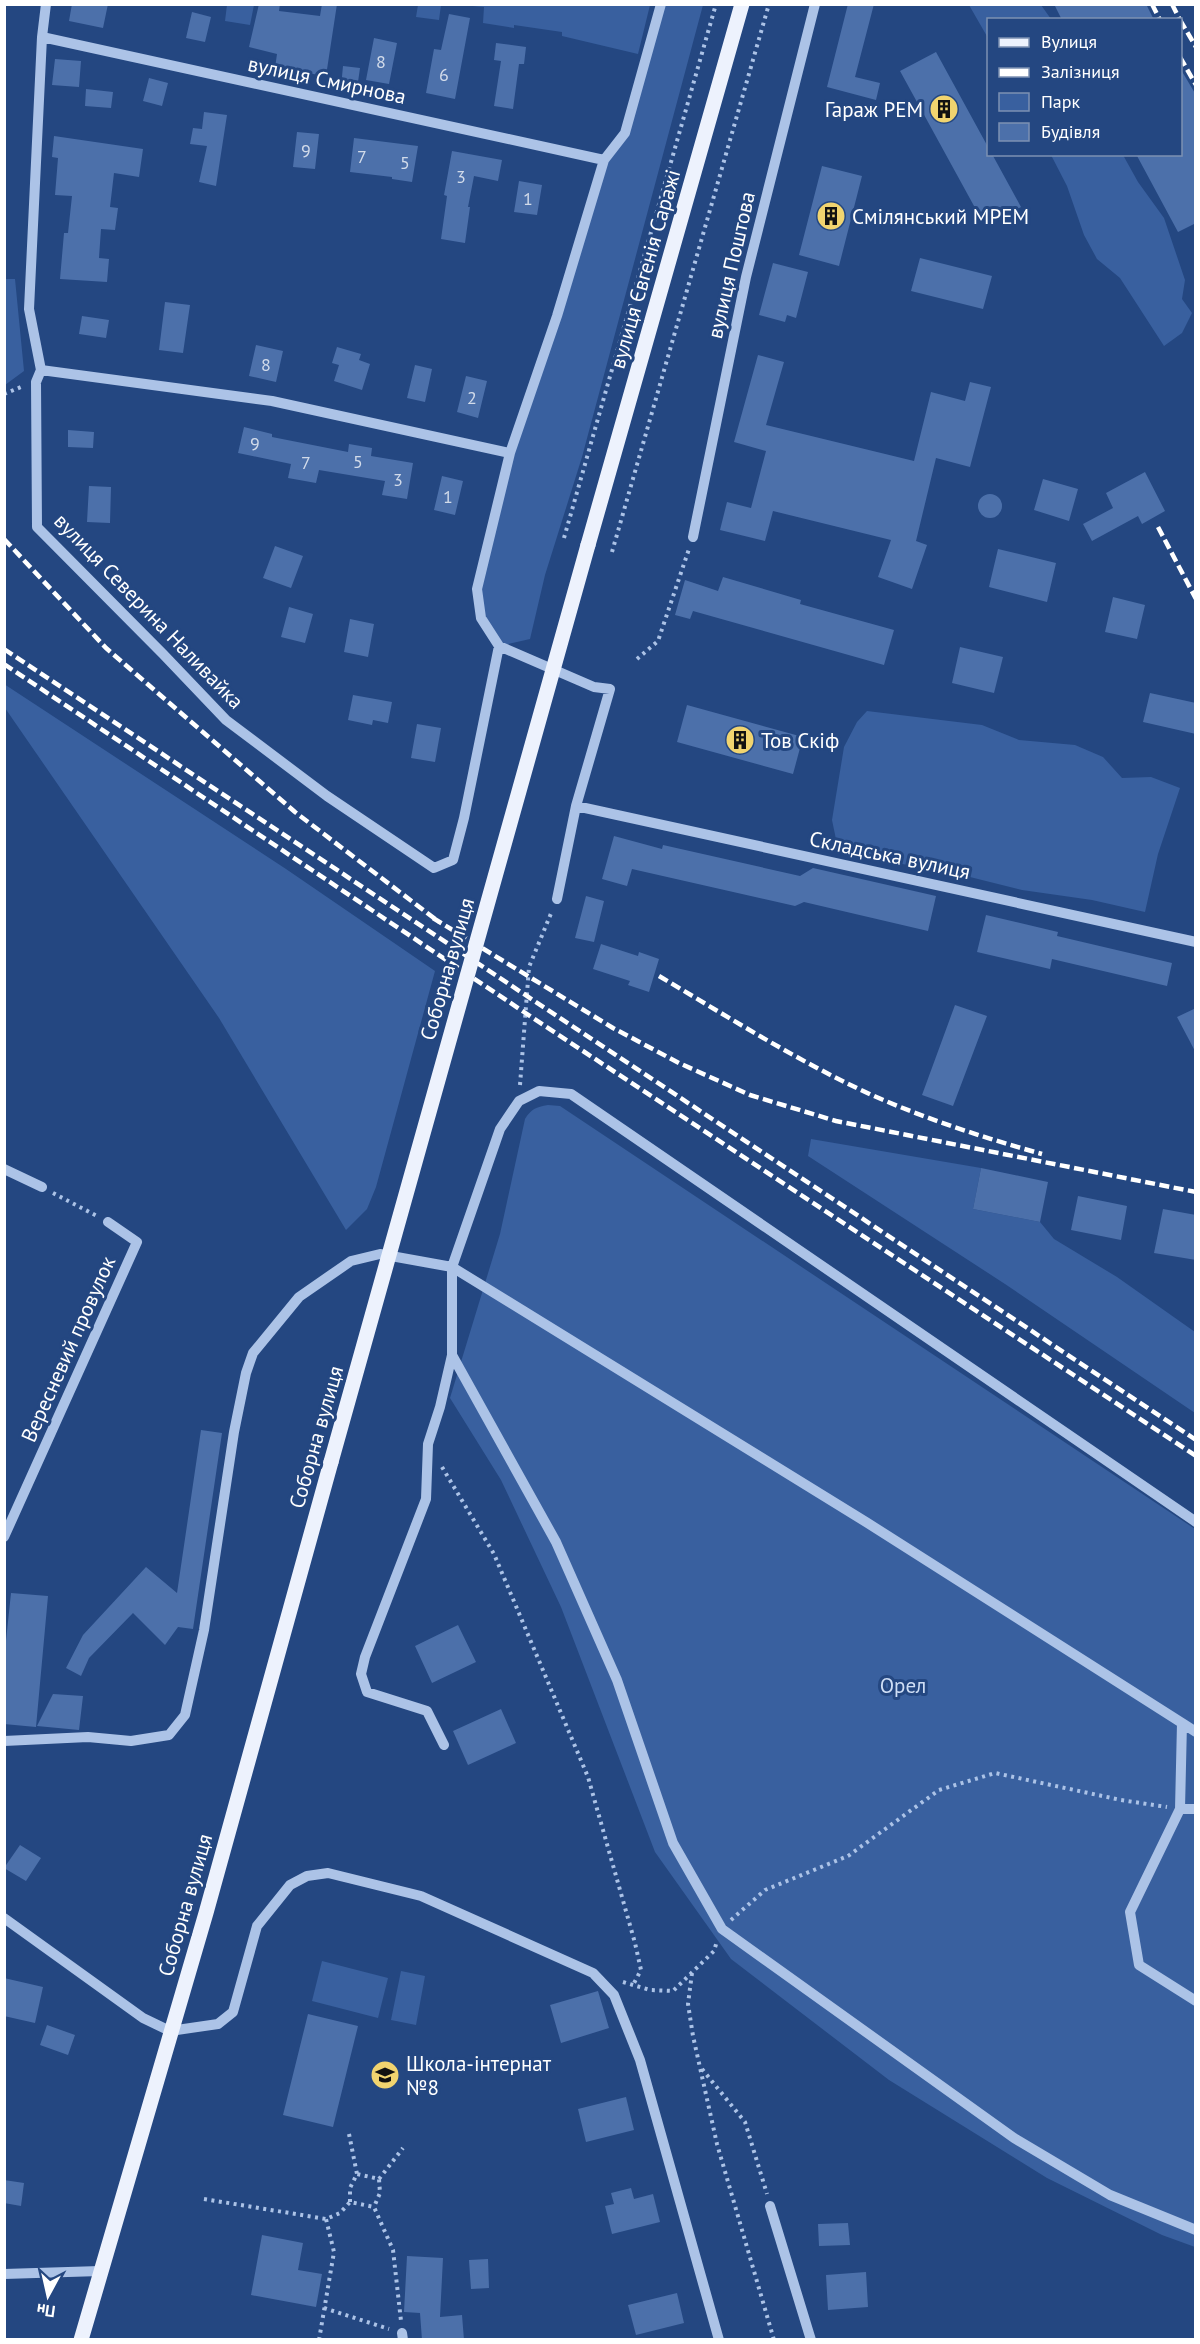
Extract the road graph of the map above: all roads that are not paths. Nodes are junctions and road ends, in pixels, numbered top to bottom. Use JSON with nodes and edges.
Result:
{"nodes":[{"id":1,"x":46,"y":4,"type":"edge"},
{"id":2,"x":661,"y":4,"type":"edge"},
{"id":3,"x":742,"y":4,"type":"edge"},
{"id":4,"x":815,"y":4,"type":"edge"},
{"id":5,"x":42,"y":37,"type":"junction"},
{"id":6,"x":604,"y":160,"type":"junction"},
{"id":7,"x":41,"y":369,"type":"junction"},
{"id":8,"x":510,"y":453,"type":"junction"},
{"id":9,"x":693,"y":537,"type":"road end"},
{"id":10,"x":588,"y":544,"type":"joint"},
{"id":11,"x":499,"y":646,"type":"junction"},
{"id":12,"x":576,"y":806,"type":"junction"},
{"id":13,"x":557,"y":899,"type":"road end"},
{"id":14,"x":1196,"y":942,"type":"edge"},
{"id":15,"x":4,"y":1169,"type":"edge"},
{"id":16,"x":42,"y":1187,"type":"road end"},
{"id":17,"x":108,"y":1222,"type":"road end"},
{"id":18,"x":452,"y":1267,"type":"junction"},
{"id":19,"x":452,"y":1355,"type":"junction"},
{"id":20,"x":1196,"y":1522,"type":"edge"},
{"id":21,"x":4,"y":1537,"type":"edge"},
{"id":22,"x":1182,"y":1723,"type":"junction"},
{"id":23,"x":1196,"y":1732,"type":"edge"},
{"id":24,"x":4,"y":1741,"type":"edge"},
{"id":25,"x":444,"y":1745,"type":"dead end"},
{"id":26,"x":1180,"y":1809,"type":"junction"},
{"id":27,"x":1196,"y":1809,"type":"edge"},
{"id":28,"x":4,"y":1918,"type":"edge"},
{"id":29,"x":1196,"y":2001,"type":"edge"},
{"id":30,"x":170,"y":2031,"type":"junction"},
{"id":31,"x":770,"y":2206,"type":"road end"},
{"id":32,"x":1196,"y":2230,"type":"edge"},
{"id":33,"x":100,"y":2271,"type":"junction"},
{"id":34,"x":4,"y":2274,"type":"edge"},
{"id":35,"x":81,"y":2340,"type":"edge"},
{"id":36,"x":719,"y":2340,"type":"edge"},
{"id":37,"x":811,"y":2340,"type":"edge"}],
"edges":[{"from":1,"to":5,"type":"street","name":"вулиця Северина Наливайка"},
{"from":2,"to":6,"type":"street"},
{"from":3,"to":10,"type":"main road","name":"вулиця Євгенія Саражі"},
{"from":4,"to":9,"type":"street","name":"вулиця Поштова"},
{"from":5,"to":6,"type":"street","name":"вулиця Смирнова"},
{"from":5,"to":7,"type":"street","name":"вулиця Северина Наливайка"},
{"from":6,"to":8,"type":"street"},
{"from":7,"to":8,"type":"street"},
{"from":7,"to":11,"type":"street","name":"вулиця Северина Наливайка"},
{"from":8,"to":11,"type":"street"},
{"from":10,"to":30,"type":"main road","name":"Соборна вулиця","bridge":true},
{"from":11,"to":12,"type":"street"},
{"from":12,"to":13,"type":"street"},
{"from":12,"to":14,"type":"street","name":"Складська вулиця"},
{"from":15,"to":16,"type":"street"},
{"from":17,"to":21,"type":"street","name":"Вересневий провулок"},
{"from":18,"to":19,"type":"street"},
{"from":18,"to":20,"type":"street"},
{"from":18,"to":22,"type":"street"},
{"from":18,"to":24,"type":"street"},
{"from":19,"to":25,"type":"street"},
{"from":19,"to":32,"type":"street"},
{"from":22,"to":23,"type":"street"},
{"from":22,"to":26,"type":"street"},
{"from":26,"to":27,"type":"street"},
{"from":26,"to":29,"type":"street"},
{"from":28,"to":30,"type":"street"},
{"from":30,"to":33,"type":"main road","name":"Соборна вулиця"},
{"from":30,"to":36,"type":"street"},
{"from":31,"to":37,"type":"street"},
{"from":33,"to":34,"type":"street"},
{"from":33,"to":35,"type":"main road","name":"Соборна вулиця"}]}
